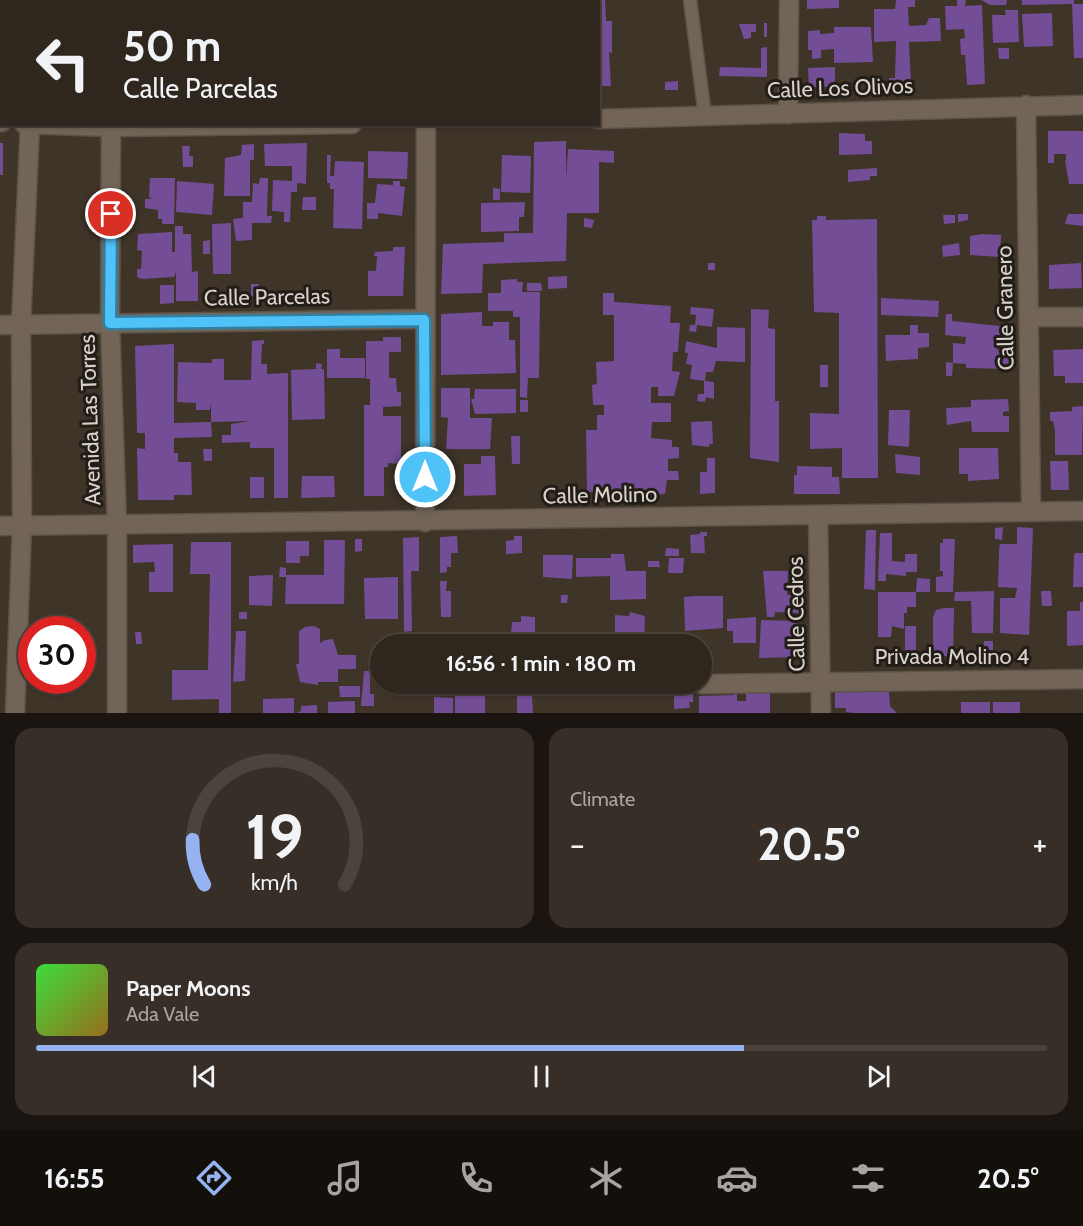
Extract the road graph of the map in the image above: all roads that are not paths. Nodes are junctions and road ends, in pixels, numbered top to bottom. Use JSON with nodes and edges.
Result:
{"nodes":[{"id":1,"x":690,"y":0,"type":"edge"},
{"id":2,"x":789,"y":0,"type":"edge"},
{"id":3,"x":1026,"y":105,"type":"junction"},
{"id":4,"x":1083,"y":105,"type":"edge"},
{"id":5,"x":788,"y":114,"type":"junction"},
{"id":6,"x":705,"y":116,"type":"junction"},
{"id":7,"x":600,"y":119,"type":"edge"},
{"id":8,"x":30,"y":126,"type":"edge"},
{"id":9,"x":111,"y":126,"type":"edge"},
{"id":10,"x":426,"y":126,"type":"edge"},
{"id":11,"x":1030,"y":317,"type":"junction"},
{"id":12,"x":1083,"y":317,"type":"edge"},
{"id":13,"x":424,"y":320,"type":"junction"},
{"id":14,"x":110,"y":323,"type":"junction"},
{"id":15,"x":0,"y":325,"type":"edge"},
{"id":16,"x":21,"y":325,"type":"junction"},
{"id":17,"x":1031,"y":511,"type":"junction"},
{"id":18,"x":1083,"y":511,"type":"edge"},
{"id":19,"x":818,"y":515,"type":"junction"},
{"id":20,"x":425,"y":522,"type":"junction"},
{"id":21,"x":117,"y":524,"type":"junction"},
{"id":22,"x":22,"y":525,"type":"junction"},
{"id":23,"x":0,"y":526,"type":"edge"},
{"id":24,"x":1083,"y":679,"type":"edge"},
{"id":25,"x":821,"y":681,"type":"junction"},
{"id":26,"x":712,"y":684,"type":"edge"},
{"id":27,"x":15,"y":713,"type":"edge"},
{"id":28,"x":117,"y":713,"type":"edge"},
{"id":29,"x":821,"y":713,"type":"edge"}],
"edges":[{"from":1,"to":6,"type":"lane"},
{"from":2,"to":5,"type":"street"},
{"from":3,"to":4,"type":"street","name":"Calle Los Olivos"},
{"from":3,"to":5,"type":"street","name":"Calle Los Olivos"},
{"from":3,"to":11,"type":"street","name":"Calle Granero"},
{"from":5,"to":6,"type":"street","name":"Calle Los Olivos"},
{"from":6,"to":7,"type":"street","name":"Calle Los Olivos"},
{"from":8,"to":16,"type":"street"},
{"from":9,"to":14,"type":"street","name":"Avenida Las Torres"},
{"from":10,"to":13,"type":"street"},
{"from":11,"to":12,"type":"street"},
{"from":11,"to":17,"type":"street","name":"Calle Granero"},
{"from":13,"to":14,"type":"street","name":"Calle Parcelas"},
{"from":13,"to":20,"type":"street"},
{"from":14,"to":16,"type":"street","name":"Calle Parcelas"},
{"from":14,"to":21,"type":"street","name":"Avenida Las Torres"},
{"from":15,"to":16,"type":"street","name":"Calle Parcelas"},
{"from":16,"to":22,"type":"street"},
{"from":17,"to":18,"type":"street","name":"Calle Molino"},
{"from":17,"to":19,"type":"street","name":"Calle Molino"},
{"from":19,"to":20,"type":"street","name":"Calle Molino"},
{"from":19,"to":25,"type":"street","name":"Calle Cedros"},
{"from":20,"to":21,"type":"street","name":"Calle Molino"},
{"from":21,"to":22,"type":"street","name":"Calle Molino"},
{"from":21,"to":28,"type":"street","name":"Avenida Las Torres"},
{"from":22,"to":23,"type":"street","name":"Calle Molino"},
{"from":22,"to":27,"type":"street"},
{"from":24,"to":25,"type":"street","name":"Privada Molino 4"},
{"from":25,"to":26,"type":"street","name":"Privada Molino 4"},
{"from":25,"to":29,"type":"street","name":"Calle Cedros"}]}
